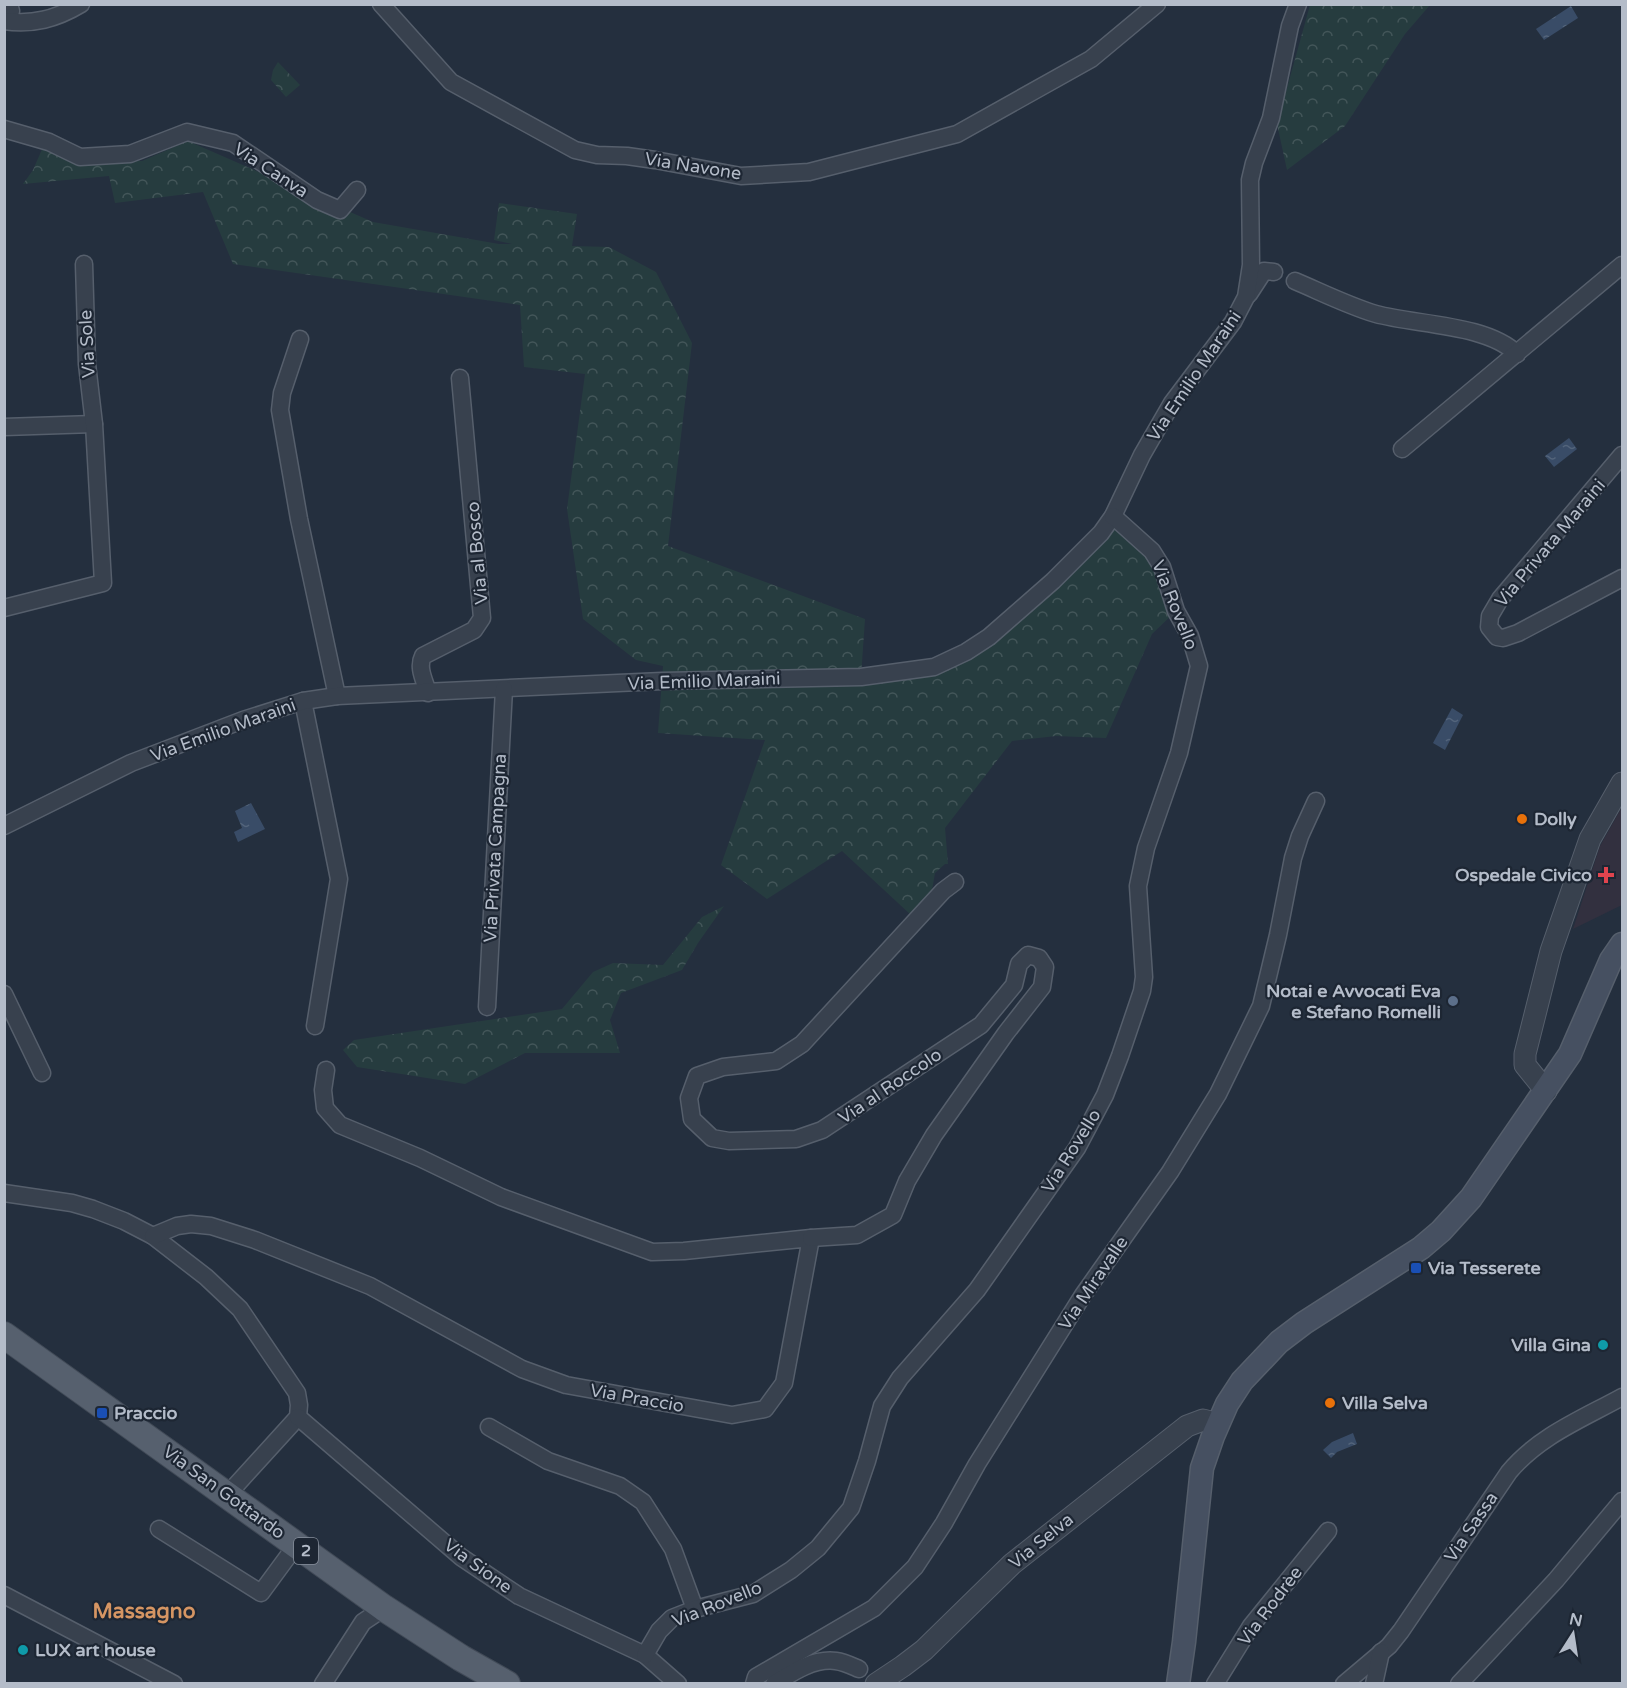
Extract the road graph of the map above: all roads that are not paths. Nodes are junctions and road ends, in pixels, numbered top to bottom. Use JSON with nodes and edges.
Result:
{"nodes":[{"id":1,"x":81,"y":4,"type":"edge"},
{"id":2,"x":381,"y":4,"type":"edge"},
{"id":3,"x":1157,"y":4,"type":"edge"},
{"id":4,"x":1298,"y":4,"type":"edge"},
{"id":5,"x":8,"y":12,"type":"edge"},
{"id":6,"x":4,"y":129,"type":"edge"},
{"id":7,"x":357,"y":190,"type":"dead end"},
{"id":8,"x":84,"y":264,"type":"dead end"},
{"id":9,"x":1623,"y":265,"type":"edge"},
{"id":10,"x":1269,"y":271,"type":"dead end"},
{"id":11,"x":1295,"y":281,"type":"dead end"},
{"id":12,"x":1246,"y":297,"type":"junction"},
{"id":13,"x":300,"y":339,"type":"dead end"},
{"id":14,"x":1516,"y":354,"type":"junction"},
{"id":15,"x":460,"y":378,"type":"dead end"},
{"id":16,"x":94,"y":424,"type":"junction"},
{"id":17,"x":4,"y":427,"type":"edge"},
{"id":18,"x":1402,"y":449,"type":"dead end"},
{"id":19,"x":1623,"y":455,"type":"edge"},
{"id":20,"x":1113,"y":516,"type":"junction"},
{"id":21,"x":1623,"y":578,"type":"edge"},
{"id":22,"x":4,"y":608,"type":"edge"},
{"id":23,"x":504,"y":689,"type":"junction"},
{"id":24,"x":428,"y":693,"type":"junction"},
{"id":25,"x":337,"y":696,"type":"junction"},
{"id":26,"x":303,"y":701,"type":"junction"},
{"id":27,"x":1623,"y":783,"type":"edge"},
{"id":28,"x":1316,"y":801,"type":"dead end"},
{"id":29,"x":4,"y":826,"type":"edge"},
{"id":30,"x":955,"y":882,"type":"dead end"},
{"id":31,"x":1623,"y":944,"type":"edge"},
{"id":32,"x":4,"y":994,"type":"edge"},
{"id":33,"x":487,"y":1007,"type":"dead end"},
{"id":34,"x":315,"y":1026,"type":"dead end"},
{"id":35,"x":326,"y":1070,"type":"dead end"},
{"id":36,"x":42,"y":1073,"type":"dead end"},
{"id":37,"x":1546,"y":1091,"type":"junction"},
{"id":38,"x":4,"y":1193,"type":"edge"},
{"id":39,"x":153,"y":1236,"type":"junction"},
{"id":40,"x":811,"y":1238,"type":"junction"},
{"id":41,"x":4,"y":1335,"type":"edge"},
{"id":42,"x":1623,"y":1397,"type":"edge"},
{"id":43,"x":298,"y":1417,"type":"junction"},
{"id":44,"x":1218,"y":1424,"type":"junction"},
{"id":45,"x":489,"y":1427,"type":"dead end"},
{"id":46,"x":228,"y":1494,"type":"junction"},
{"id":47,"x":1623,"y":1501,"type":"edge"},
{"id":48,"x":159,"y":1529,"type":"dead end"},
{"id":49,"x":1328,"y":1531,"type":"dead end"},
{"id":50,"x":297,"y":1544,"type":"junction"},
{"id":51,"x":4,"y":1595,"type":"edge"},
{"id":52,"x":384,"y":1608,"type":"junction"},
{"id":53,"x":695,"y":1609,"type":"junction"},
{"id":54,"x":1381,"y":1652,"type":"junction"},
{"id":55,"x":645,"y":1655,"type":"junction"},
{"id":56,"x":859,"y":1669,"type":"dead end"},
{"id":57,"x":174,"y":1683,"type":"edge"},
{"id":58,"x":323,"y":1683,"type":"edge"},
{"id":59,"x":507,"y":1683,"type":"edge"},
{"id":60,"x":678,"y":1683,"type":"edge"},
{"id":61,"x":754,"y":1683,"type":"edge"},
{"id":62,"x":774,"y":1683,"type":"edge"},
{"id":63,"x":876,"y":1683,"type":"edge"},
{"id":64,"x":1178,"y":1683,"type":"edge"},
{"id":65,"x":1215,"y":1683,"type":"edge"},
{"id":66,"x":1344,"y":1683,"type":"edge"},
{"id":67,"x":1374,"y":1683,"type":"edge"},
{"id":68,"x":1459,"y":1683,"type":"edge"}],
"edges":[{"from":1,"to":5,"type":"street"},
{"from":2,"to":3,"type":"street","name":"Via Navone"},
{"from":4,"to":12,"type":"street","name":"Via Emilio Maraini"},
{"from":6,"to":7,"type":"street","name":"Via Canva"},
{"from":8,"to":16,"type":"street","name":"Via Sole"},
{"from":9,"to":14,"type":"street"},
{"from":10,"to":12,"type":"street","name":"Via Emilio Maraini"},
{"from":11,"to":14,"type":"street"},
{"from":12,"to":20,"type":"street","name":"Via Emilio Maraini"},
{"from":13,"to":25,"type":"street"},
{"from":14,"to":18,"type":"street"},
{"from":15,"to":24,"type":"street","name":"Via al Bosco"},
{"from":16,"to":17,"type":"street"},
{"from":16,"to":22,"type":"street","name":"Via Sole"},
{"from":19,"to":21,"type":"street","name":"Via Privata Maraini"},
{"from":20,"to":23,"type":"street","name":"Via Emilio Maraini"},
{"from":20,"to":53,"type":"street","name":"Via Rovello"},
{"from":23,"to":24,"type":"street","name":"Via Emilio Maraini"},
{"from":23,"to":33,"type":"street","name":"Via Privata Campagna"},
{"from":24,"to":25,"type":"street","name":"Via Emilio Maraini"},
{"from":25,"to":26,"type":"street","name":"Via Emilio Maraini"},
{"from":26,"to":29,"type":"street","name":"Via Emilio Maraini"},
{"from":26,"to":34,"type":"street"},
{"from":27,"to":37,"type":"street"},
{"from":28,"to":61,"type":"street","name":"Via Miravalle"},
{"from":30,"to":40,"type":"street","name":"Via al Roccolo"},
{"from":31,"to":37,"type":"main road"},
{"from":32,"to":36,"type":"street"},
{"from":35,"to":40,"type":"street"},
{"from":37,"to":44,"type":"main road"},
{"from":38,"to":39,"type":"street"},
{"from":39,"to":40,"type":"street","name":"Via Praccio"},
{"from":39,"to":43,"type":"street"},
{"from":41,"to":46,"type":"main road","name":"Via San Gottardo","number":"2"},
{"from":42,"to":54,"type":"street","name":"Via Sassa"},
{"from":43,"to":46,"type":"street"},
{"from":43,"to":55,"type":"street","name":"Via Sione"},
{"from":44,"to":63,"type":"street","name":"Via Selva"},
{"from":44,"to":64,"type":"main road"},
{"from":45,"to":53,"type":"street"},
{"from":46,"to":50,"type":"main road","name":"Via San Gottardo","number":"2"},
{"from":47,"to":68,"type":"street"},
{"from":48,"to":50,"type":"street"},
{"from":49,"to":65,"type":"street","name":"Via Rodrèe"},
{"from":50,"to":52,"type":"main road","name":"Via San Gottardo","number":"2"},
{"from":51,"to":57,"type":"street"},
{"from":52,"to":58,"type":"street"},
{"from":52,"to":59,"type":"main road","name":"Via San Gottardo","number":"2"},
{"from":53,"to":55,"type":"street","name":"Via Rovello"},
{"from":54,"to":66,"type":"street","name":"Via Sassa"},
{"from":54,"to":67,"type":"street"},
{"from":55,"to":60,"type":"street","name":"Via Sione"},
{"from":56,"to":62,"type":"street"}]}
